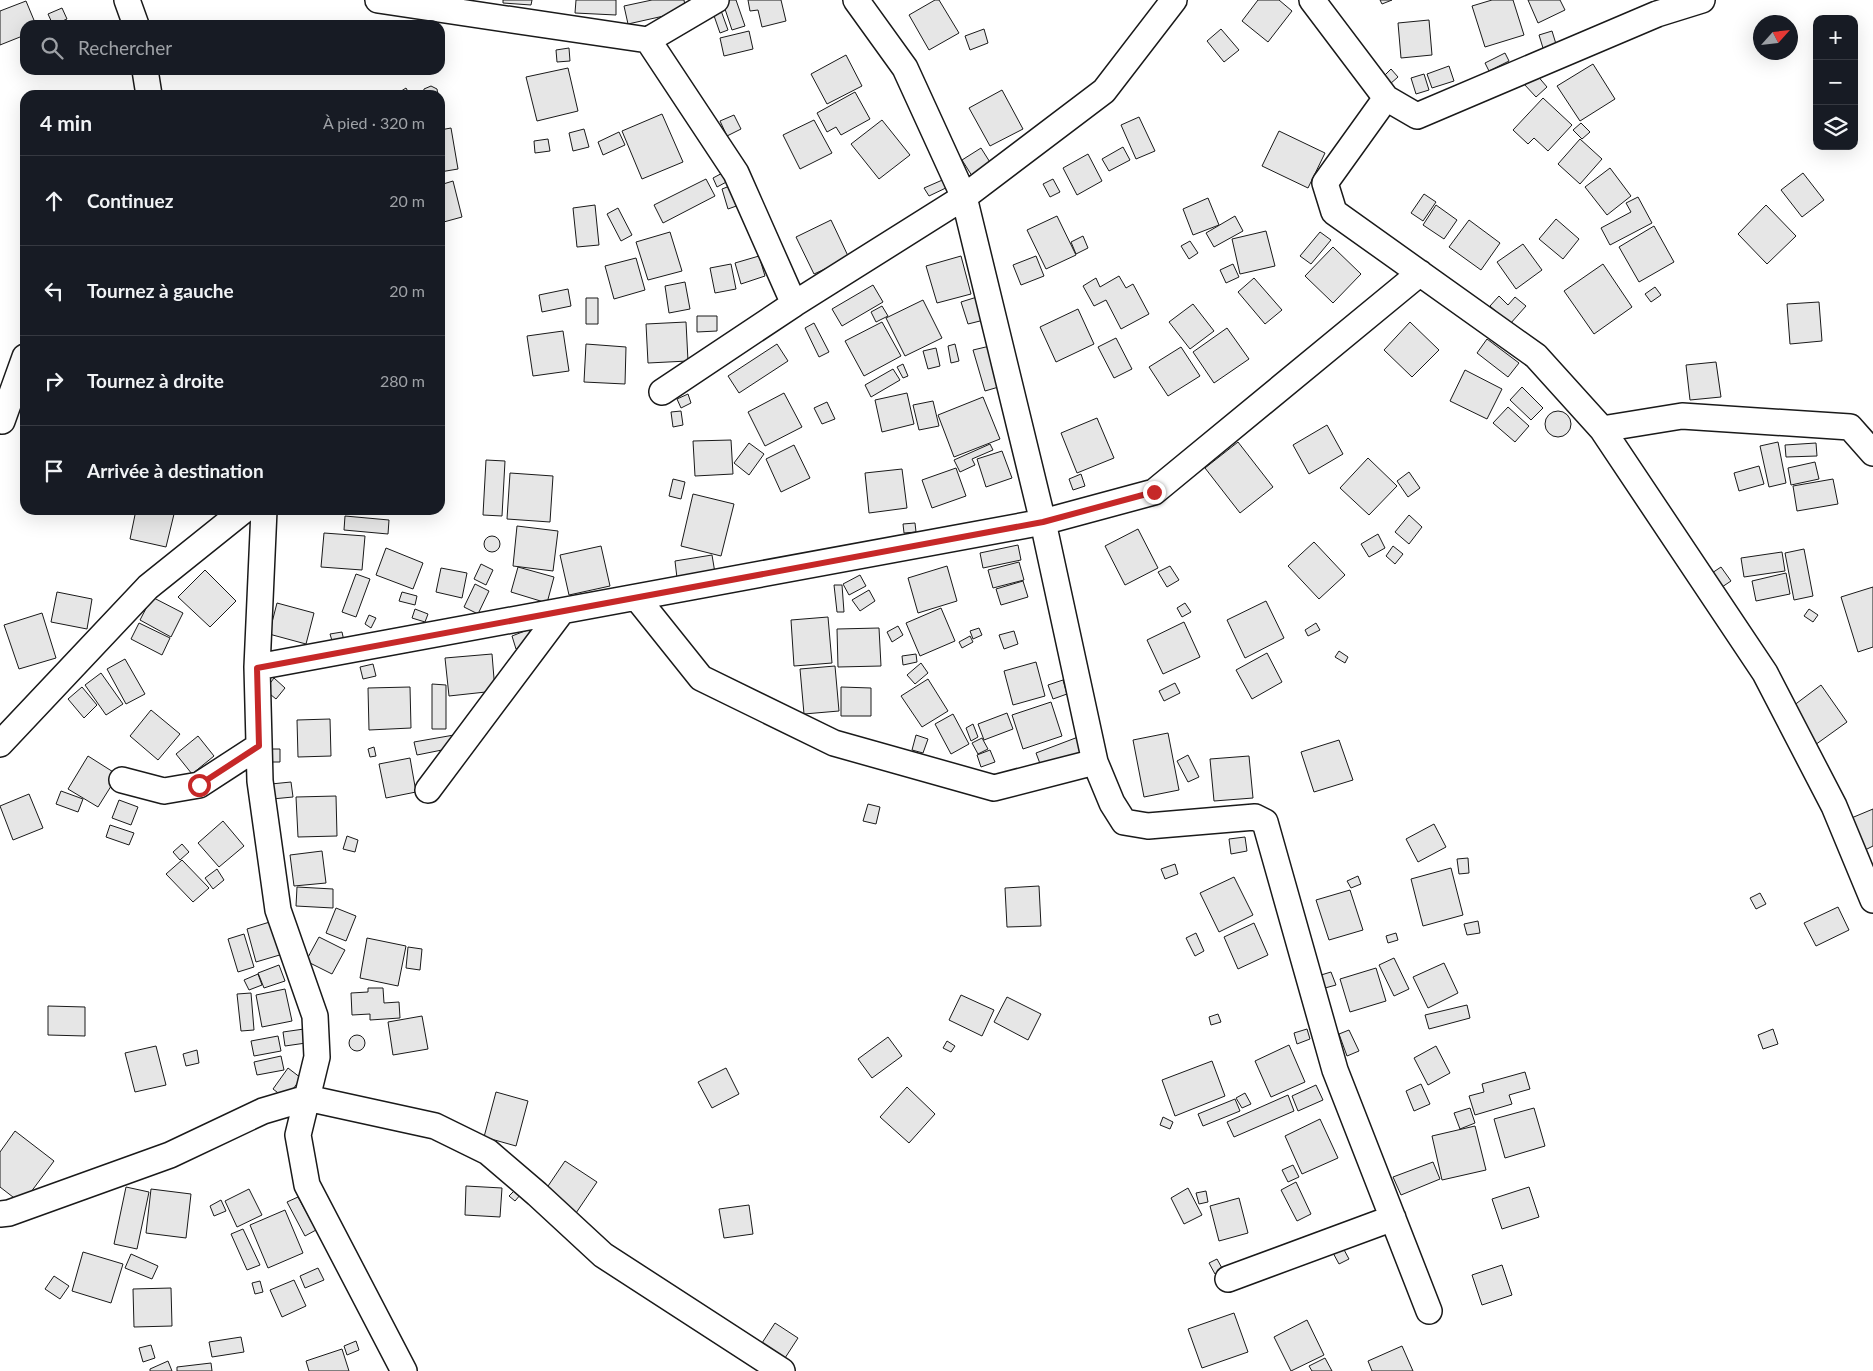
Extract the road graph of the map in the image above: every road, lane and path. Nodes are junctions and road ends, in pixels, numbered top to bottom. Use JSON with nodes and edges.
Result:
{"nodes":[{"id":1,"x":127,"y":0,"type":"edge"},
{"id":2,"x":378,"y":0,"type":"edge"},
{"id":3,"x":716,"y":0,"type":"edge"},
{"id":4,"x":856,"y":0,"type":"edge"},
{"id":5,"x":1174,"y":0,"type":"edge"},
{"id":6,"x":1312,"y":0,"type":"edge"},
{"id":7,"x":1702,"y":0,"type":"edge"},
{"id":8,"x":134,"y":20,"type":"edge"},
{"id":9,"x":648,"y":40,"type":"junction"},
{"id":10,"x":146,"y":75,"type":"edge"},
{"id":11,"x":148,"y":90,"type":"edge"},
{"id":12,"x":1386,"y":98,"type":"junction"},
{"id":13,"x":964,"y":197,"type":"junction"},
{"id":14,"x":1420,"y":272,"type":"junction"},
{"id":15,"x":794,"y":304,"type":"junction"},
{"id":16,"x":20,"y":371,"type":"edge"},
{"id":17,"x":662,"y":392,"type":"dead end"},
{"id":18,"x":2,"y":421,"type":"dead end"},
{"id":19,"x":1602,"y":429,"type":"junction"},
{"id":20,"x":1873,"y":453,"type":"edge"},
{"id":21,"x":238,"y":515,"type":"edge"},
{"id":22,"x":264,"y":515,"type":"edge"},
{"id":23,"x":1043,"y":522,"type":"junction"},
{"id":24,"x":637,"y":598,"type":"junction"},
{"id":25,"x":562,"y":611,"type":"junction"},
{"id":26,"x":257,"y":668,"type":"junction"},
{"id":27,"x":0,"y":744,"type":"edge"},
{"id":28,"x":259,"y":746,"type":"junction"},
{"id":29,"x":1095,"y":762,"type":"junction"},
{"id":30,"x":122,"y":780,"type":"dead end"},
{"id":31,"x":428,"y":790,"type":"dead end"},
{"id":32,"x":1873,"y":900,"type":"edge"},
{"id":33,"x":306,"y":1098,"type":"junction"},
{"id":34,"x":0,"y":1214,"type":"edge"},
{"id":35,"x":1393,"y":1218,"type":"junction"},
{"id":36,"x":1228,"y":1279,"type":"dead end"},
{"id":37,"x":1429,"y":1311,"type":"dead end"},
{"id":38,"x":404,"y":1371,"type":"edge"},
{"id":39,"x":782,"y":1371,"type":"edge"}],
"edges":[{"from":1,"to":8,"type":"street"},
{"from":2,"to":9,"type":"street"},
{"from":3,"to":9,"type":"street"},
{"from":4,"to":13,"type":"street"},
{"from":5,"to":13,"type":"street"},
{"from":6,"to":12,"type":"street"},
{"from":7,"to":12,"type":"street"},
{"from":9,"to":15,"type":"street"},
{"from":10,"to":11,"type":"street"},
{"from":12,"to":14,"type":"street"},
{"from":13,"to":15,"type":"street"},
{"from":13,"to":23,"type":"street"},
{"from":14,"to":19,"type":"street"},
{"from":14,"to":23,"type":"street"},
{"from":15,"to":17,"type":"street"},
{"from":16,"to":18,"type":"street"},
{"from":19,"to":20,"type":"street"},
{"from":19,"to":32,"type":"street"},
{"from":21,"to":27,"type":"street"},
{"from":22,"to":26,"type":"street"},
{"from":23,"to":24,"type":"street"},
{"from":23,"to":29,"type":"street"},
{"from":24,"to":25,"type":"street"},
{"from":24,"to":29,"type":"street"},
{"from":25,"to":26,"type":"street"},
{"from":25,"to":31,"type":"street"},
{"from":26,"to":28,"type":"street"},
{"from":28,"to":30,"type":"street"},
{"from":28,"to":33,"type":"street"},
{"from":29,"to":35,"type":"street"},
{"from":33,"to":34,"type":"street"},
{"from":33,"to":38,"type":"street"},
{"from":33,"to":39,"type":"street"},
{"from":35,"to":36,"type":"street"},
{"from":35,"to":37,"type":"street"}]}
